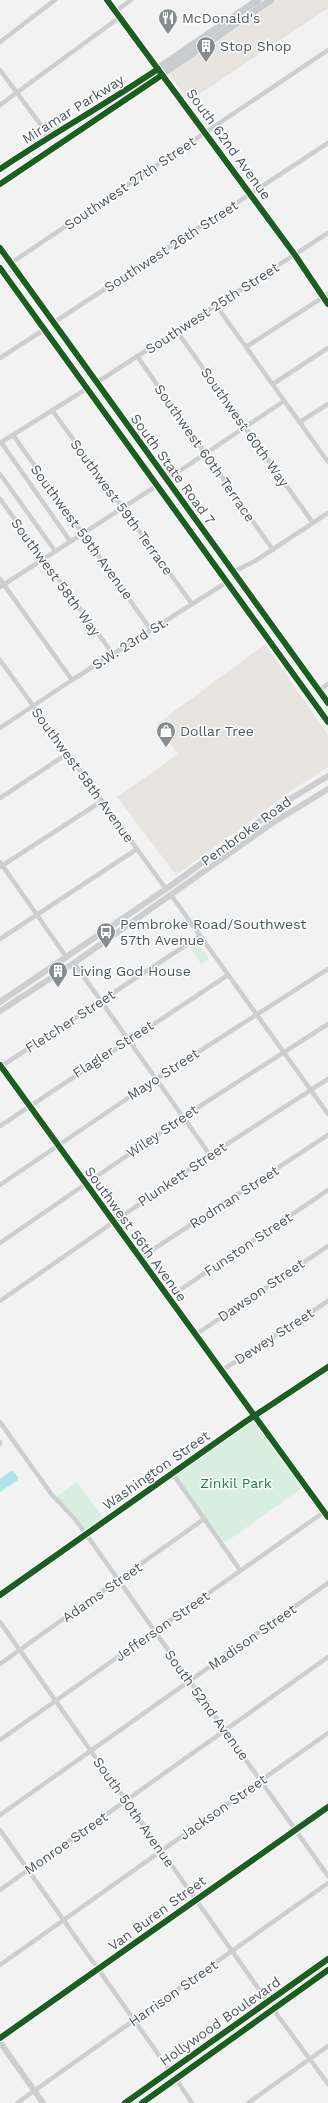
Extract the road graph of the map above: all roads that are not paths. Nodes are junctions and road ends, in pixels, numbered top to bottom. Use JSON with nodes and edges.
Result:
{"nodes":[{"id":1,"x":55,"y":0,"type":"edge"},
{"id":2,"x":107,"y":0,"type":"edge"},
{"id":3,"x":131,"y":0,"type":"edge"},
{"id":4,"x":258,"y":0,"type":"edge"},
{"id":5,"x":269,"y":1,"type":"edge"},
{"id":6,"x":116,"y":11,"type":"junction"},
{"id":7,"x":120,"y":17,"type":"junction"},
{"id":8,"x":0,"y":42,"type":"edge"},
{"id":9,"x":328,"y":50,"type":"edge"},
{"id":10,"x":0,"y":70,"type":"edge"},
{"id":11,"x":160,"y":72,"type":"junction"},
{"id":12,"x":17,"y":93,"type":"junction"},
{"id":13,"x":0,"y":105,"type":"edge"},
{"id":14,"x":206,"y":132,"type":"junction"},
{"id":15,"x":49,"y":136,"type":"junction"},
{"id":16,"x":328,"y":143,"type":"edge"},
{"id":17,"x":0,"y":169,"type":"edge"},
{"id":18,"x":0,"y":184,"type":"edge"},
{"id":19,"x":250,"y":194,"type":"junction"},
{"id":20,"x":328,"y":233,"type":"edge"},
{"id":21,"x":0,"y":248,"type":"edge"},
{"id":22,"x":295,"y":255,"type":"junction"},
{"id":23,"x":10,"y":263,"type":"junction"},
{"id":24,"x":0,"y":269,"type":"edge"},
{"id":25,"x":326,"y":296,"type":"edge"},
{"id":26,"x":328,"y":304,"type":"edge"},
{"id":27,"x":216,"y":305,"type":"junction"},
{"id":28,"x":53,"y":323,"type":"junction"},
{"id":29,"x":45,"y":329,"type":"junction"},
{"id":30,"x":176,"y":330,"type":"junction"},
{"id":31,"x":246,"y":347,"type":"junction"},
{"id":32,"x":328,"y":348,"type":"edge"},
{"id":33,"x":137,"y":356,"type":"junction"},
{"id":34,"x":0,"y":358,"type":"edge"},
{"id":35,"x":80,"y":377,"type":"junction"},
{"id":36,"x":96,"y":383,"type":"junction"},
{"id":37,"x":273,"y":384,"type":"junction"},
{"id":38,"x":88,"y":388,"type":"junction"},
{"id":39,"x":104,"y":394,"type":"junction"},
{"id":40,"x":284,"y":401,"type":"junction"},
{"id":41,"x":328,"y":404,"type":"edge"},
{"id":42,"x":52,"y":410,"type":"junction"},
{"id":43,"x":300,"y":422,"type":"junction"},
{"id":44,"x":246,"y":427,"type":"junction"},
{"id":45,"x":13,"y":435,"type":"junction"},
{"id":46,"x":0,"y":442,"type":"edge"},
{"id":47,"x":205,"y":453,"type":"junction"},
{"id":48,"x":327,"y":460,"type":"edge"},
{"id":49,"x":0,"y":474,"type":"edge"},
{"id":50,"x":166,"y":480,"type":"junction"},
{"id":51,"x":158,"y":485,"type":"junction"},
{"id":52,"x":0,"y":499,"type":"edge"},
{"id":53,"x":122,"y":508,"type":"junction"},
{"id":54,"x":328,"y":513,"type":"edge"},
{"id":55,"x":313,"y":523,"type":"junction"},
{"id":56,"x":83,"y":533,"type":"junction"},
{"id":57,"x":70,"y":541,"type":"junction"},
{"id":58,"x":273,"y":550,"type":"junction"},
{"id":59,"x":55,"y":551,"type":"junction"},
{"id":60,"x":42,"y":559,"type":"junction"},
{"id":61,"x":217,"y":567,"type":"junction"},
{"id":62,"x":233,"y":572,"type":"junction"},
{"id":63,"x":0,"y":579,"type":"edge"},
{"id":64,"x":227,"y":582,"type":"junction"},
{"id":65,"x":2,"y":586,"type":"edge"},
{"id":66,"x":244,"y":587,"type":"junction"},
{"id":67,"x":192,"y":604,"type":"junction"},
{"id":68,"x":261,"y":628,"type":"junction"},
{"id":69,"x":151,"y":630,"type":"junction"},
{"id":70,"x":281,"y":638,"type":"junction"},
{"id":71,"x":113,"y":654,"type":"junction"},
{"id":72,"x":0,"y":660,"type":"edge"},
{"id":73,"x":72,"y":680,"type":"junction"},
{"id":74,"x":328,"y":684,"type":"edge"},
{"id":75,"x":319,"y":690,"type":"junction"},
{"id":76,"x":328,"y":702,"type":"edge"},
{"id":77,"x":34,"y":707,"type":"junction"},
{"id":78,"x":328,"y":722,"type":"edge"},
{"id":79,"x":0,"y":728,"type":"edge"},
{"id":80,"x":67,"y":754,"type":"junction"},
{"id":81,"x":328,"y":776,"type":"edge"},
{"id":82,"x":328,"y":789,"type":"edge"},
{"id":83,"x":0,"y":798,"type":"edge"},
{"id":84,"x":102,"y":801,"type":"junction"},
{"id":85,"x":137,"y":849,"type":"junction"},
{"id":86,"x":203,"y":863,"type":"junction"},
{"id":87,"x":1,"y":865,"type":"edge"},
{"id":88,"x":166,"y":889,"type":"junction"},
{"id":89,"x":172,"y":895,"type":"junction"},
{"id":90,"x":36,"y":915,"type":"junction"},
{"id":91,"x":136,"y":919,"type":"junction"},
{"id":92,"x":104,"y":932,"type":"junction"},
{"id":93,"x":200,"y":936,"type":"junction"},
{"id":94,"x":0,"y":939,"type":"edge"},
{"id":95,"x":66,"y":958,"type":"junction"},
{"id":96,"x":74,"y":963,"type":"junction"},
{"id":97,"x":328,"y":969,"type":"edge"},
{"id":98,"x":228,"y":975,"type":"junction"},
{"id":99,"x":41,"y":984,"type":"junction"},
{"id":100,"x":0,"y":1002,"type":"edge"},
{"id":101,"x":100,"y":1002,"type":"junction"},
{"id":102,"x":0,"y":1010,"type":"edge"},
{"id":103,"x":256,"y":1014,"type":"junction"},
{"id":104,"x":328,"y":1024,"type":"edge"},
{"id":105,"x":128,"y":1040,"type":"junction"},
{"id":106,"x":284,"y":1053,"type":"junction"},
{"id":107,"x":0,"y":1066,"type":"edge"},
{"id":108,"x":156,"y":1079,"type":"junction"},
{"id":109,"x":328,"y":1079,"type":"edge"},
{"id":110,"x":311,"y":1090,"type":"junction"},
{"id":111,"x":29,"y":1105,"type":"junction"},
{"id":112,"x":328,"y":1114,"type":"edge"},
{"id":113,"x":183,"y":1117,"type":"junction"},
{"id":114,"x":0,"y":1126,"type":"edge"},
{"id":115,"x":328,"y":1135,"type":"edge"},
{"id":116,"x":57,"y":1144,"type":"junction"},
{"id":117,"x":210,"y":1155,"type":"junction"},
{"id":118,"x":85,"y":1183,"type":"junction"},
{"id":119,"x":0,"y":1185,"type":"edge"},
{"id":120,"x":328,"y":1190,"type":"edge"},
{"id":121,"x":113,"y":1222,"type":"junction"},
{"id":122,"x":0,"y":1243,"type":"edge"},
{"id":123,"x":328,"y":1246,"type":"edge"},
{"id":124,"x":140,"y":1258,"type":"junction"},
{"id":125,"x":168,"y":1298,"type":"junction"},
{"id":126,"x":328,"y":1301,"type":"edge"},
{"id":127,"x":0,"y":1302,"type":"edge"},
{"id":128,"x":195,"y":1335,"type":"junction"},
{"id":129,"x":328,"y":1367,"type":"edge"},
{"id":130,"x":221,"y":1371,"type":"junction"},
{"id":131,"x":254,"y":1416,"type":"junction"},
{"id":132,"x":0,"y":1422,"type":"edge"},
{"id":133,"x":171,"y":1476,"type":"junction"},
{"id":134,"x":326,"y":1514,"type":"edge"},
{"id":135,"x":204,"y":1519,"type":"junction"},
{"id":136,"x":86,"y":1534,"type":"junction"},
{"id":137,"x":240,"y":1570,"type":"junction"},
{"id":138,"x":118,"y":1580,"type":"junction"},
{"id":139,"x":328,"y":1583,"type":"edge"},
{"id":140,"x":0,"y":1595,"type":"edge"},
{"id":141,"x":0,"y":1622,"type":"edge"},
{"id":142,"x":155,"y":1631,"type":"junction"},
{"id":143,"x":20,"y":1650,"type":"junction"},
{"id":144,"x":328,"y":1657,"type":"edge"},
{"id":145,"x":0,"y":1664,"type":"edge"},
{"id":146,"x":190,"y":1681,"type":"junction"},
{"id":147,"x":55,"y":1701,"type":"junction"},
{"id":148,"x":225,"y":1729,"type":"junction"},
{"id":149,"x":328,"y":1733,"type":"edge"},
{"id":150,"x":0,"y":1740,"type":"edge"},
{"id":151,"x":91,"y":1751,"type":"junction"},
{"id":152,"x":262,"y":1780,"type":"junction"},
{"id":153,"x":126,"y":1800,"type":"junction"},
{"id":154,"x":328,"y":1807,"type":"edge"},
{"id":155,"x":0,"y":1815,"type":"edge"},
{"id":156,"x":0,"y":1830,"type":"edge"},
{"id":157,"x":296,"y":1830,"type":"junction"},
{"id":158,"x":162,"y":1851,"type":"junction"},
{"id":159,"x":28,"y":1870,"type":"junction"},
{"id":160,"x":328,"y":1876,"type":"edge"},
{"id":161,"x":328,"y":1883,"type":"edge"},
{"id":162,"x":0,"y":1890,"type":"edge"},
{"id":163,"x":196,"y":1899,"type":"junction"},
{"id":164,"x":63,"y":1920,"type":"junction"},
{"id":165,"x":232,"y":1951,"type":"junction"},
{"id":166,"x":328,"y":1959,"type":"edge"},
{"id":167,"x":0,"y":1965,"type":"edge"},
{"id":168,"x":99,"y":1970,"type":"junction"},
{"id":169,"x":328,"y":1970,"type":"edge"},
{"id":170,"x":294,"y":1983,"type":"junction"},
{"id":171,"x":268,"y":2002,"type":"junction"},
{"id":172,"x":273,"y":2009,"type":"junction"},
{"id":173,"x":134,"y":2021,"type":"junction"},
{"id":174,"x":244,"y":2030,"type":"junction"},
{"id":175,"x":0,"y":2038,"type":"edge"},
{"id":176,"x":0,"y":2042,"type":"edge"},
{"id":177,"x":328,"y":2046,"type":"edge"},
{"id":178,"x":201,"y":2049,"type":"junction"},
{"id":179,"x":310,"y":2058,"type":"junction"},
{"id":180,"x":170,"y":2071,"type":"junction"},
{"id":181,"x":176,"y":2079,"type":"junction"},
{"id":182,"x":328,"y":2084,"type":"edge"},
{"id":183,"x":34,"y":2091,"type":"junction"},
{"id":184,"x":145,"y":2101,"type":"edge"},
{"id":185,"x":18,"y":2103,"type":"edge"},
{"id":186,"x":43,"y":2103,"type":"edge"},
{"id":187,"x":125,"y":2103,"type":"edge"},
{"id":188,"x":192,"y":2103,"type":"edge"},
{"id":189,"x":248,"y":2103,"type":"edge"}],
"edges":[{"from":1,"to":8,"type":"street"},
{"from":2,"to":6,"type":"street","name":"South 62nd Avenue"},
{"from":3,"to":6,"type":"street"},
{"from":4,"to":11,"type":"main road","name":"Miramar Parkway"},
{"from":5,"to":11,"type":"main road","name":"Miramar Parkway"},
{"from":6,"to":7,"type":"street","name":"South 62nd Avenue"},
{"from":7,"to":11,"type":"street","name":"South 62nd Avenue"},
{"from":7,"to":12,"type":"street"},
{"from":9,"to":14,"type":"street","name":"Southwest 27th Street"},
{"from":10,"to":12,"type":"street"},
{"from":11,"to":14,"type":"street","name":"South 62nd Avenue"},
{"from":11,"to":15,"type":"main road","name":"Miramar Parkway"},
{"from":11,"to":18,"type":"main road","name":"Miramar Parkway"},
{"from":12,"to":13,"type":"street"},
{"from":12,"to":15,"type":"street"},
{"from":14,"to":19,"type":"street","name":"South 62nd Avenue"},
{"from":14,"to":23,"type":"street","name":"Southwest 27th Street"},
{"from":15,"to":17,"type":"main road","name":"Miramar Parkway"},
{"from":16,"to":19,"type":"street","name":"Southwest 26th Street"},
{"from":19,"to":22,"type":"street","name":"South 62nd Avenue"},
{"from":19,"to":28,"type":"street","name":"Southwest 26th Street"},
{"from":20,"to":22,"type":"street","name":"Southwest 25th Street"},
{"from":21,"to":23,"type":"main road","name":"South State Road 7"},
{"from":22,"to":25,"type":"street","name":"South 62nd Avenue"},
{"from":22,"to":27,"type":"street","name":"Southwest 25th Street"},
{"from":23,"to":28,"type":"main road","name":"South State Road 7"},
{"from":24,"to":29,"type":"main road","name":"South State Road 7"},
{"from":25,"to":26,"type":"street","name":"South 62nd Avenue"},
{"from":25,"to":31,"type":"street"},
{"from":27,"to":30,"type":"street","name":"Southwest 25th Street"},
{"from":27,"to":31,"type":"street"},
{"from":28,"to":36,"type":"main road","name":"South State Road 7"},
{"from":29,"to":34,"type":"street"},
{"from":29,"to":35,"type":"main road","name":"South State Road 7"},
{"from":30,"to":33,"type":"street","name":"Southwest 25th Street"},
{"from":30,"to":44,"type":"street","name":"Southwest 60th Way"},
{"from":31,"to":37,"type":"street"},
{"from":32,"to":37,"type":"street"},
{"from":33,"to":36,"type":"street","name":"Southwest 25th Street"},
{"from":33,"to":47,"type":"street","name":"Southwest 60th Terrace"},
{"from":35,"to":36,"type":"main road"},
{"from":35,"to":38,"type":"main road","name":"South State Road 7"},
{"from":36,"to":39,"type":"main road","name":"South State Road 7"},
{"from":37,"to":40,"type":"street"},
{"from":38,"to":39,"type":"main road"},
{"from":38,"to":42,"type":"street"},
{"from":38,"to":51,"type":"main road","name":"South State Road 7"},
{"from":39,"to":50,"type":"main road","name":"South State Road 7"},
{"from":40,"to":43,"type":"street"},
{"from":40,"to":44,"type":"street"},
{"from":41,"to":43,"type":"street"},
{"from":42,"to":45,"type":"street"},
{"from":42,"to":53,"type":"street","name":"Southwest 59th Terrace"},
{"from":43,"to":48,"type":"street"},
{"from":44,"to":47,"type":"street"},
{"from":44,"to":55,"type":"street","name":"Southwest 60th Way"},
{"from":45,"to":46,"type":"street"},
{"from":45,"to":56,"type":"street","name":"Southwest 59th Avenue"},
{"from":46,"to":57,"type":"street"},
{"from":47,"to":50,"type":"street"},
{"from":47,"to":58,"type":"street","name":"Southwest 60th Terrace"},
{"from":49,"to":59,"type":"street"},
{"from":50,"to":62,"type":"main road","name":"South State Road 7"},
{"from":51,"to":53,"type":"street"},
{"from":51,"to":61,"type":"main road","name":"South State Road 7"},
{"from":52,"to":60,"type":"street","name":"Southwest 58th Way"},
{"from":53,"to":56,"type":"street"},
{"from":53,"to":67,"type":"street","name":"Southwest 59th Terrace"},
{"from":54,"to":55,"type":"street"},
{"from":55,"to":58,"type":"street"},
{"from":56,"to":57,"type":"street"},
{"from":56,"to":69,"type":"street","name":"Southwest 59th Avenue"},
{"from":57,"to":59,"type":"street"},
{"from":58,"to":62,"type":"street"},
{"from":59,"to":60,"type":"street"},
{"from":60,"to":65,"type":"street"},
{"from":60,"to":71,"type":"street","name":"Southwest 58th Way"},
{"from":61,"to":62,"type":"main road"},
{"from":61,"to":64,"type":"main road","name":"South State Road 7"},
{"from":62,"to":66,"type":"main road","name":"South State Road 7"},
{"from":63,"to":65,"type":"street"},
{"from":64,"to":66,"type":"main road"},
{"from":64,"to":67,"type":"street","name":"S.W. 23rd St."},
{"from":64,"to":68,"type":"main road","name":"South State Road 7"},
{"from":65,"to":73,"type":"street"},
{"from":66,"to":70,"type":"main road","name":"South State Road 7"},
{"from":67,"to":69,"type":"street","name":"S.W. 23rd St."},
{"from":68,"to":70,"type":"main road"},
{"from":68,"to":78,"type":"main road","name":"South State Road 7"},
{"from":69,"to":71,"type":"street","name":"S.W. 23rd St."},
{"from":70,"to":75,"type":"main road","name":"South State Road 7"},
{"from":71,"to":73,"type":"street","name":"S.W. 23rd St."},
{"from":72,"to":77,"type":"street","name":"Southwest 58th Avenue"},
{"from":73,"to":77,"type":"street","name":"S.W. 23rd St."},
{"from":74,"to":75,"type":"street"},
{"from":75,"to":76,"type":"main road","name":"South State Road 7"},
{"from":77,"to":79,"type":"street","name":"S.W. 23rd St."},
{"from":77,"to":80,"type":"street","name":"Southwest 58th Avenue"},
{"from":80,"to":83,"type":"street"},
{"from":80,"to":84,"type":"street","name":"Southwest 58th Avenue"},
{"from":81,"to":86,"type":"street","name":"Pembroke Road"},
{"from":82,"to":89,"type":"street","name":"Pembroke Road"},
{"from":84,"to":85,"type":"street","name":"Southwest 58th Avenue"},
{"from":84,"to":87,"type":"street"},
{"from":85,"to":88,"type":"street","name":"Southwest 58th Avenue"},
{"from":85,"to":90,"type":"street"},
{"from":86,"to":88,"type":"street","name":"Pembroke Road"},
{"from":86,"to":89,"type":"street"},
{"from":87,"to":90,"type":"street"},
{"from":88,"to":91,"type":"street"},
{"from":88,"to":92,"type":"street","name":"Pembroke Road"},
{"from":89,"to":91,"type":"street"},
{"from":89,"to":93,"type":"street"},
{"from":90,"to":94,"type":"street"},
{"from":90,"to":95,"type":"street"},
{"from":91,"to":96,"type":"street"},
{"from":92,"to":95,"type":"street"},
{"from":92,"to":96,"type":"street"},
{"from":93,"to":98,"type":"street"},
{"from":93,"to":101,"type":"street","name":"Fletcher Street"},
{"from":95,"to":99,"type":"street"},
{"from":95,"to":100,"type":"street"},
{"from":96,"to":99,"type":"street"},
{"from":96,"to":101,"type":"street"},
{"from":97,"to":103,"type":"street","name":"Mayo Street"},
{"from":98,"to":103,"type":"street"},
{"from":98,"to":105,"type":"street","name":"Flagler Street"},
{"from":99,"to":102,"type":"street"},
{"from":101,"to":105,"type":"street"},
{"from":101,"to":107,"type":"street","name":"Fletcher Street"},
{"from":103,"to":106,"type":"street"},
{"from":103,"to":108,"type":"street","name":"Mayo Street"},
{"from":104,"to":106,"type":"street","name":"Wiley Street"},
{"from":105,"to":108,"type":"street"},
{"from":105,"to":111,"type":"street","name":"Flagler Street"},
{"from":106,"to":110,"type":"street"},
{"from":106,"to":113,"type":"street","name":"Wiley Street"},
{"from":107,"to":111,"type":"street","name":"Southwest 56th Avenue"},
{"from":108,"to":113,"type":"street"},
{"from":108,"to":116,"type":"street","name":"Mayo Street"},
{"from":109,"to":110,"type":"street","name":"Plunkett Street"},
{"from":110,"to":112,"type":"street"},
{"from":110,"to":117,"type":"street","name":"Plunkett Street"},
{"from":111,"to":114,"type":"street","name":"Flagler Street"},
{"from":111,"to":116,"type":"street","name":"Southwest 56th Avenue"},
{"from":113,"to":117,"type":"street"},
{"from":113,"to":118,"type":"street","name":"Wiley Street"},
{"from":115,"to":124,"type":"street","name":"Rodman Street"},
{"from":116,"to":118,"type":"street","name":"Southwest 56th Avenue"},
{"from":116,"to":119,"type":"street","name":"Mayo Street"},
{"from":117,"to":121,"type":"street","name":"Plunkett Street"},
{"from":118,"to":121,"type":"street","name":"Southwest 56th Avenue"},
{"from":118,"to":122,"type":"street","name":"Wiley Street"},
{"from":120,"to":125,"type":"street","name":"Funston Street"},
{"from":121,"to":124,"type":"street","name":"Southwest 56th Avenue"},
{"from":121,"to":127,"type":"street","name":"Plunkett Street"},
{"from":123,"to":128,"type":"street","name":"Dawson Street"},
{"from":124,"to":125,"type":"street","name":"Southwest 56th Avenue"},
{"from":125,"to":128,"type":"street","name":"Southwest 56th Avenue"},
{"from":126,"to":130,"type":"street","name":"Dewey Street"},
{"from":128,"to":130,"type":"street","name":"Southwest 56th Avenue"},
{"from":129,"to":131,"type":"street","name":"Washington Street"},
{"from":130,"to":131,"type":"street","name":"Southwest 56th Avenue"},
{"from":131,"to":133,"type":"street","name":"Washington Street"},
{"from":131,"to":134,"type":"street","name":"Southwest 56th Avenue"},
{"from":132,"to":136,"type":"street","name":"South 52nd Avenue"},
{"from":133,"to":135,"type":"street"},
{"from":133,"to":136,"type":"street","name":"Washington Street"},
{"from":134,"to":137,"type":"street","name":"Jefferson Street"},
{"from":135,"to":137,"type":"street"},
{"from":135,"to":138,"type":"street","name":"Adams Street"},
{"from":136,"to":138,"type":"street","name":"South 52nd Avenue"},
{"from":136,"to":140,"type":"street","name":"Washington Street"},
{"from":137,"to":142,"type":"street","name":"Jefferson Street"},
{"from":138,"to":142,"type":"street","name":"South 52nd Avenue"},
{"from":138,"to":143,"type":"street","name":"Adams Street"},
{"from":139,"to":146,"type":"street","name":"Madison Street"},
{"from":141,"to":143,"type":"street","name":"South 50th Avenue"},
{"from":142,"to":146,"type":"street","name":"South 52nd Avenue"},
{"from":142,"to":147,"type":"street","name":"Jefferson Street"},
{"from":143,"to":145,"type":"street","name":"Adams Street"},
{"from":143,"to":147,"type":"street","name":"South 50th Avenue"},
{"from":144,"to":148,"type":"street","name":"Monroe Street"},
{"from":146,"to":148,"type":"street","name":"South 52nd Avenue"},
{"from":146,"to":151,"type":"street","name":"Madison Street"},
{"from":147,"to":150,"type":"street","name":"Jefferson Street"},
{"from":147,"to":151,"type":"street","name":"South 50th Avenue"},
{"from":148,"to":152,"type":"street","name":"South 52nd Avenue"},
{"from":148,"to":153,"type":"street","name":"Monroe Street"},
{"from":149,"to":152,"type":"street","name":"Jackson Street"},
{"from":151,"to":153,"type":"street","name":"South 50th Avenue"},
{"from":151,"to":155,"type":"street","name":"Madison Street"},
{"from":152,"to":157,"type":"street","name":"South 52nd Avenue"},
{"from":152,"to":158,"type":"street","name":"Jackson Street"},
{"from":153,"to":158,"type":"street","name":"South 50th Avenue"},
{"from":153,"to":159,"type":"street","name":"Monroe Street"},
{"from":154,"to":157,"type":"street","name":"Van Buren Street"},
{"from":156,"to":159,"type":"street"},
{"from":157,"to":160,"type":"street","name":"South 52nd Avenue"},
{"from":157,"to":163,"type":"street","name":"Van Buren Street"},
{"from":158,"to":163,"type":"street","name":"South 50th Avenue"},
{"from":158,"to":164,"type":"street","name":"Jackson Street"},
{"from":159,"to":162,"type":"street","name":"Monroe Street"},
{"from":159,"to":164,"type":"street"},
{"from":161,"to":165,"type":"street","name":"Harrison Street"},
{"from":163,"to":165,"type":"street","name":"South 50th Avenue"},
{"from":163,"to":168,"type":"street","name":"Van Buren Street"},
{"from":164,"to":167,"type":"street","name":"Jackson Street"},
{"from":164,"to":168,"type":"street"},
{"from":165,"to":171,"type":"street","name":"South 50th Avenue"},
{"from":165,"to":173,"type":"street","name":"Harrison Street"},
{"from":166,"to":170,"type":"highway","name":"Hollywood Boulevard"},
{"from":168,"to":173,"type":"street"},
{"from":168,"to":175,"type":"street","name":"Van Buren Street"},
{"from":169,"to":172,"type":"highway","name":"Hollywood Boulevard"},
{"from":170,"to":171,"type":"highway","name":"Hollywood Boulevard"},
{"from":170,"to":172,"type":"highway"},
{"from":171,"to":174,"type":"highway"},
{"from":171,"to":178,"type":"highway","name":"Hollywood Boulevard"},
{"from":172,"to":174,"type":"highway","name":"Hollywood Boulevard"},
{"from":172,"to":179,"type":"street"},
{"from":173,"to":180,"type":"street"},
{"from":173,"to":183,"type":"street","name":"Harrison Street"},
{"from":174,"to":181,"type":"highway","name":"Hollywood Boulevard"},
{"from":176,"to":183,"type":"street"},
{"from":177,"to":179,"type":"street"},
{"from":178,"to":180,"type":"highway","name":"Hollywood Boulevard"},
{"from":178,"to":181,"type":"highway"},
{"from":179,"to":182,"type":"street"},
{"from":179,"to":189,"type":"street"},
{"from":180,"to":184,"type":"highway"},
{"from":180,"to":187,"type":"highway","name":"Hollywood Boulevard"},
{"from":181,"to":184,"type":"highway","name":"Hollywood Boulevard"},
{"from":181,"to":188,"type":"street"},
{"from":183,"to":185,"type":"street","name":"Harrison Street"},
{"from":183,"to":186,"type":"street"}]}
